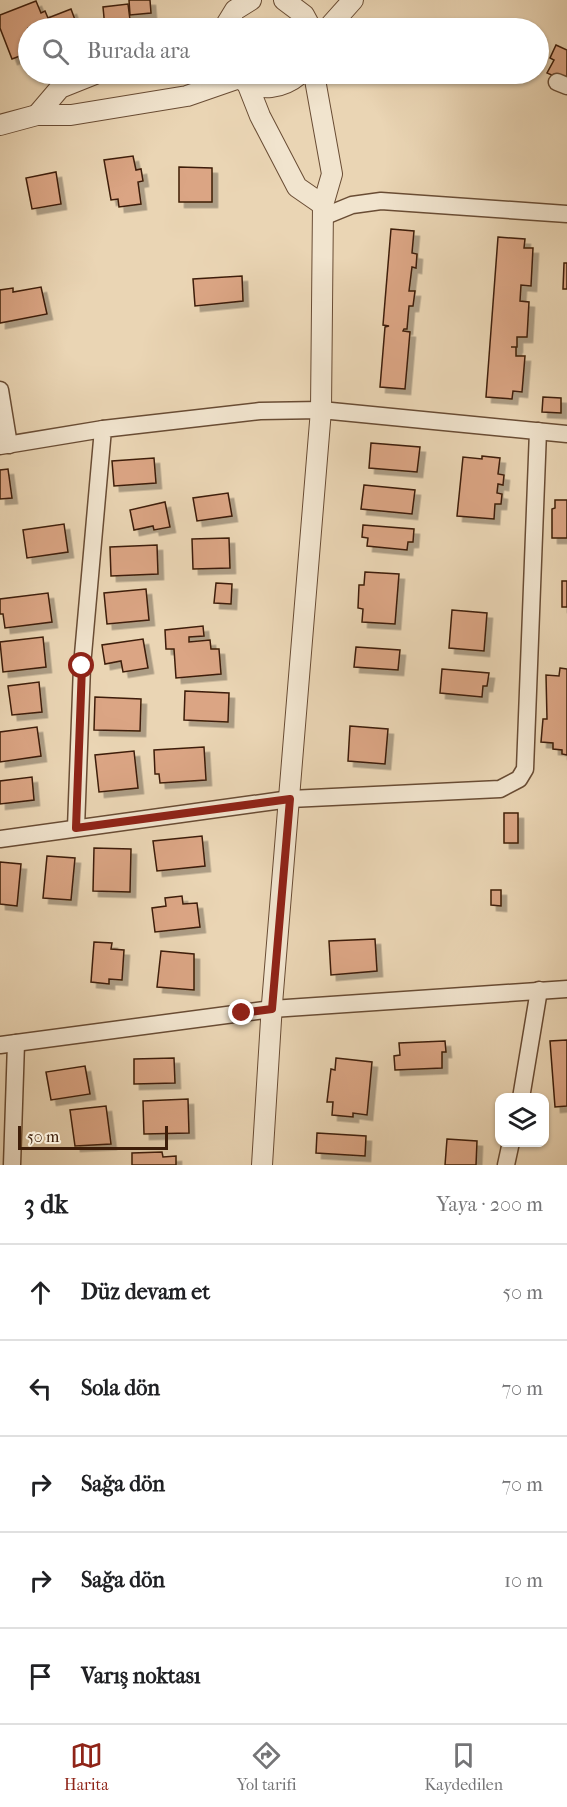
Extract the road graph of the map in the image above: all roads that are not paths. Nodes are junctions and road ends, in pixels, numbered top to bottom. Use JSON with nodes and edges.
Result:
{"nodes":[{"id":1,"x":284,"y":0,"type":"edge"},
{"id":2,"x":353,"y":0,"type":"edge"},
{"id":3,"x":237,"y":3,"type":"edge"},
{"id":4,"x":229,"y":18,"type":"edge"},
{"id":5,"x":304,"y":18,"type":"edge"},
{"id":6,"x":337,"y":18,"type":"edge"},
{"id":7,"x":70,"y":84,"type":"edge"},
{"id":8,"x":222,"y":84,"type":"edge"},
{"id":9,"x":243,"y":84,"type":"edge"},
{"id":10,"x":257,"y":84,"type":"edge"},
{"id":11,"x":282,"y":84,"type":"edge"},
{"id":12,"x":316,"y":84,"type":"edge"},
{"id":13,"x":37,"y":115,"type":"junction"},
{"id":14,"x":0,"y":125,"type":"edge"},
{"id":15,"x":324,"y":211,"type":"junction"},
{"id":16,"x":567,"y":214,"type":"edge"},
{"id":17,"x":0,"y":390,"type":"edge"},
{"id":18,"x":321,"y":410,"type":"junction"},
{"id":19,"x":103,"y":429,"type":"junction"},
{"id":20,"x":538,"y":431,"type":"junction"},
{"id":21,"x":567,"y":434,"type":"edge"},
{"id":22,"x":5,"y":445,"type":"edge"},
{"id":23,"x":290,"y":799,"type":"junction"},
{"id":24,"x":76,"y":828,"type":"junction"},
{"id":25,"x":0,"y":839,"type":"edge"},
{"id":26,"x":567,"y":989,"type":"edge"},
{"id":27,"x":539,"y":990,"type":"junction"},
{"id":28,"x":272,"y":1009,"type":"junction"},
{"id":29,"x":8,"y":1044,"type":"edge"},
{"id":30,"x":521,"y":1093,"type":"edge"},
{"id":31,"x":510,"y":1147,"type":"edge"},
{"id":32,"x":12,"y":1165,"type":"edge"},
{"id":33,"x":262,"y":1165,"type":"edge"},
{"id":34,"x":506,"y":1165,"type":"edge"}],
"edges":[{"from":1,"to":5,"type":"street"},
{"from":2,"to":6,"type":"street"},
{"from":3,"to":4,"type":"street"},
{"from":7,"to":13,"type":"street"},
{"from":8,"to":13,"type":"street"},
{"from":9,"to":15,"type":"street"},
{"from":10,"to":11,"type":"street"},
{"from":12,"to":15,"type":"street"},
{"from":13,"to":14,"type":"street"},
{"from":15,"to":16,"type":"street"},
{"from":15,"to":18,"type":"street"},
{"from":17,"to":22,"type":"street"},
{"from":18,"to":19,"type":"street"},
{"from":18,"to":20,"type":"street"},
{"from":18,"to":23,"type":"street"},
{"from":19,"to":22,"type":"street"},
{"from":19,"to":24,"type":"street"},
{"from":20,"to":21,"type":"street"},
{"from":20,"to":23,"type":"street"},
{"from":23,"to":24,"type":"street"},
{"from":23,"to":28,"type":"street"},
{"from":24,"to":25,"type":"street"},
{"from":26,"to":27,"type":"street"},
{"from":27,"to":28,"type":"street"},
{"from":27,"to":30,"type":"street"},
{"from":28,"to":29,"type":"street"},
{"from":28,"to":33,"type":"street"},
{"from":29,"to":32,"type":"street"},
{"from":31,"to":34,"type":"street"}]}
